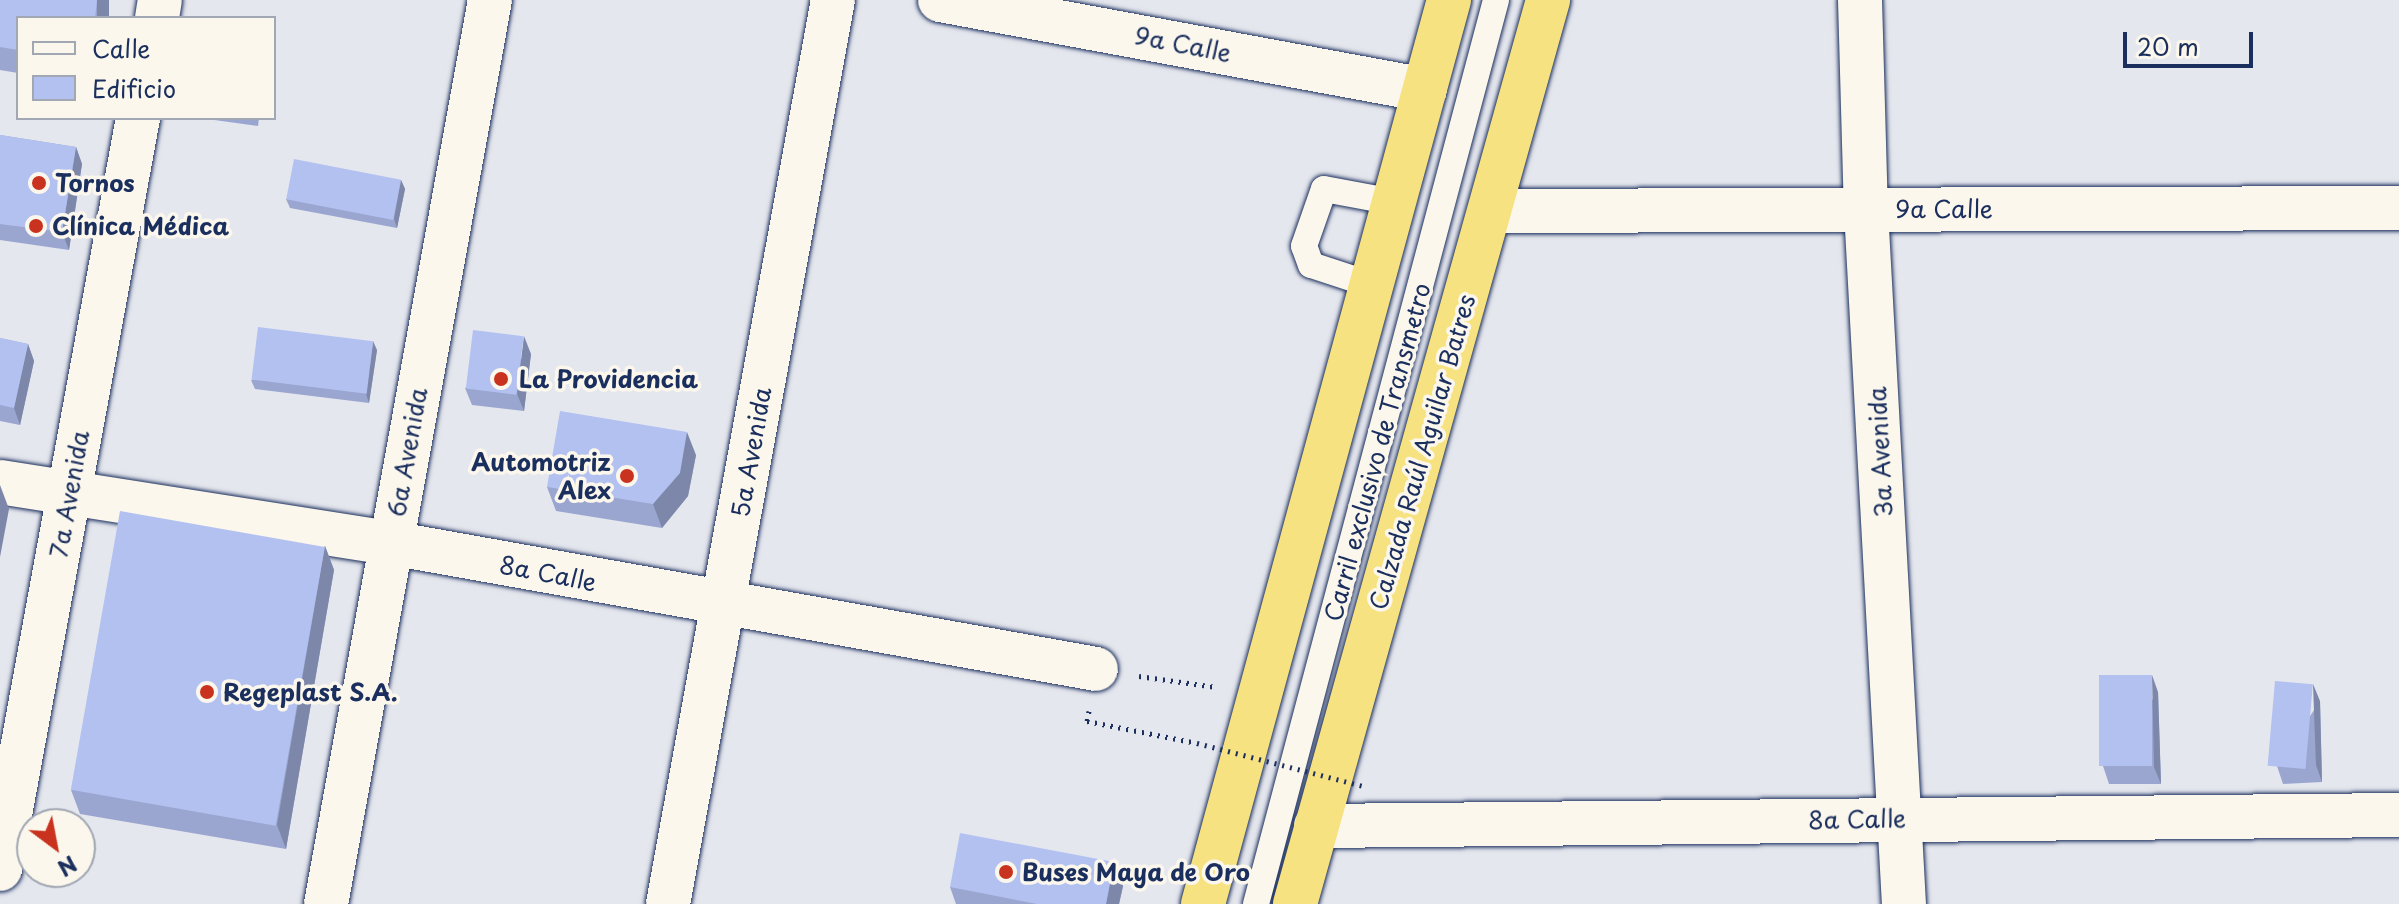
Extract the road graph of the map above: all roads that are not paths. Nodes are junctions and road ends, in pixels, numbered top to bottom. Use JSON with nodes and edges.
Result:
{"nodes":[{"id":1,"x":490,"y":0,"type":"edge"},
{"id":2,"x":833,"y":0,"type":"edge"},
{"id":3,"x":940,"y":0,"type":"edge"},
{"id":4,"x":1449,"y":0,"type":"edge"},
{"id":5,"x":1496,"y":0,"type":"edge"},
{"id":6,"x":1548,"y":0,"type":"edge"},
{"id":7,"x":1860,"y":0,"type":"edge"},
{"id":8,"x":1151,"y":19,"type":"edge"},
{"id":9,"x":1425,"y":90,"type":"junction"},
{"id":10,"x":138,"y":120,"type":"edge"},
{"id":11,"x":1394,"y":202,"type":"junction"},
{"id":12,"x":2399,"y":208,"type":"edge"},
{"id":13,"x":1866,"y":210,"type":"junction"},
{"id":14,"x":1490,"y":211,"type":"junction"},
{"id":15,"x":1372,"y":285,"type":"junction"},
{"id":16,"x":0,"y":482,"type":"edge"},
{"id":17,"x":69,"y":494,"type":"junction"},
{"id":18,"x":391,"y":543,"type":"junction"},
{"id":19,"x":723,"y":606,"type":"junction"},
{"id":20,"x":1096,"y":669,"type":"road end"},
{"id":21,"x":2399,"y":815,"type":"edge"},
{"id":22,"x":1900,"y":819,"type":"junction"},
{"id":23,"x":1316,"y":826,"type":"junction"},
{"id":24,"x":0,"y":869,"type":"edge"},
{"id":25,"x":326,"y":904,"type":"edge"},
{"id":26,"x":668,"y":904,"type":"edge"},
{"id":27,"x":1203,"y":904,"type":"edge"},
{"id":28,"x":1256,"y":904,"type":"edge"},
{"id":29,"x":1295,"y":904,"type":"edge"},
{"id":30,"x":1904,"y":904,"type":"edge"}],
"edges":[{"from":1,"to":18,"type":"street","name":"6a Avenida"},
{"from":2,"to":19,"type":"street","name":"5a Avenida"},
{"from":3,"to":8,"type":"street","name":"9a Calle"},
{"from":4,"to":9,"type":"highway"},
{"from":5,"to":28,"type":"lane","name":"Carril exclusivo de Transmetro"},
{"from":6,"to":14,"type":"highway","name":"Calzada Raúl Aguilar Batres"},
{"from":7,"to":13,"type":"street","name":"3a Avenida"},
{"from":8,"to":9,"type":"street","name":"9a Calle"},
{"from":9,"to":11,"type":"highway"},
{"from":10,"to":17,"type":"street","name":"7a Avenida"},
{"from":11,"to":15,"type":"highway"},
{"from":11,"to":15,"type":"lane"},
{"from":12,"to":13,"type":"street","name":"9a Calle"},
{"from":13,"to":14,"type":"street","name":"9a Calle"},
{"from":13,"to":22,"type":"street","name":"3a Avenida"},
{"from":14,"to":23,"type":"highway","name":"Calzada Raúl Aguilar Batres"},
{"from":15,"to":27,"type":"highway"},
{"from":16,"to":17,"type":"street","name":"8a Calle"},
{"from":17,"to":18,"type":"street","name":"8a Calle"},
{"from":17,"to":24,"type":"street","name":"7a Avenida"},
{"from":18,"to":19,"type":"street","name":"8a Calle"},
{"from":18,"to":25,"type":"street","name":"6a Avenida"},
{"from":19,"to":20,"type":"street","name":"8a Calle"},
{"from":19,"to":26,"type":"street","name":"5a Avenida"},
{"from":21,"to":22,"type":"street","name":"8a Calle"},
{"from":22,"to":23,"type":"street","name":"8a Calle"},
{"from":22,"to":30,"type":"street","name":"3a Avenida"},
{"from":23,"to":29,"type":"highway","name":"Calzada Raúl Aguilar Batres"}]}
